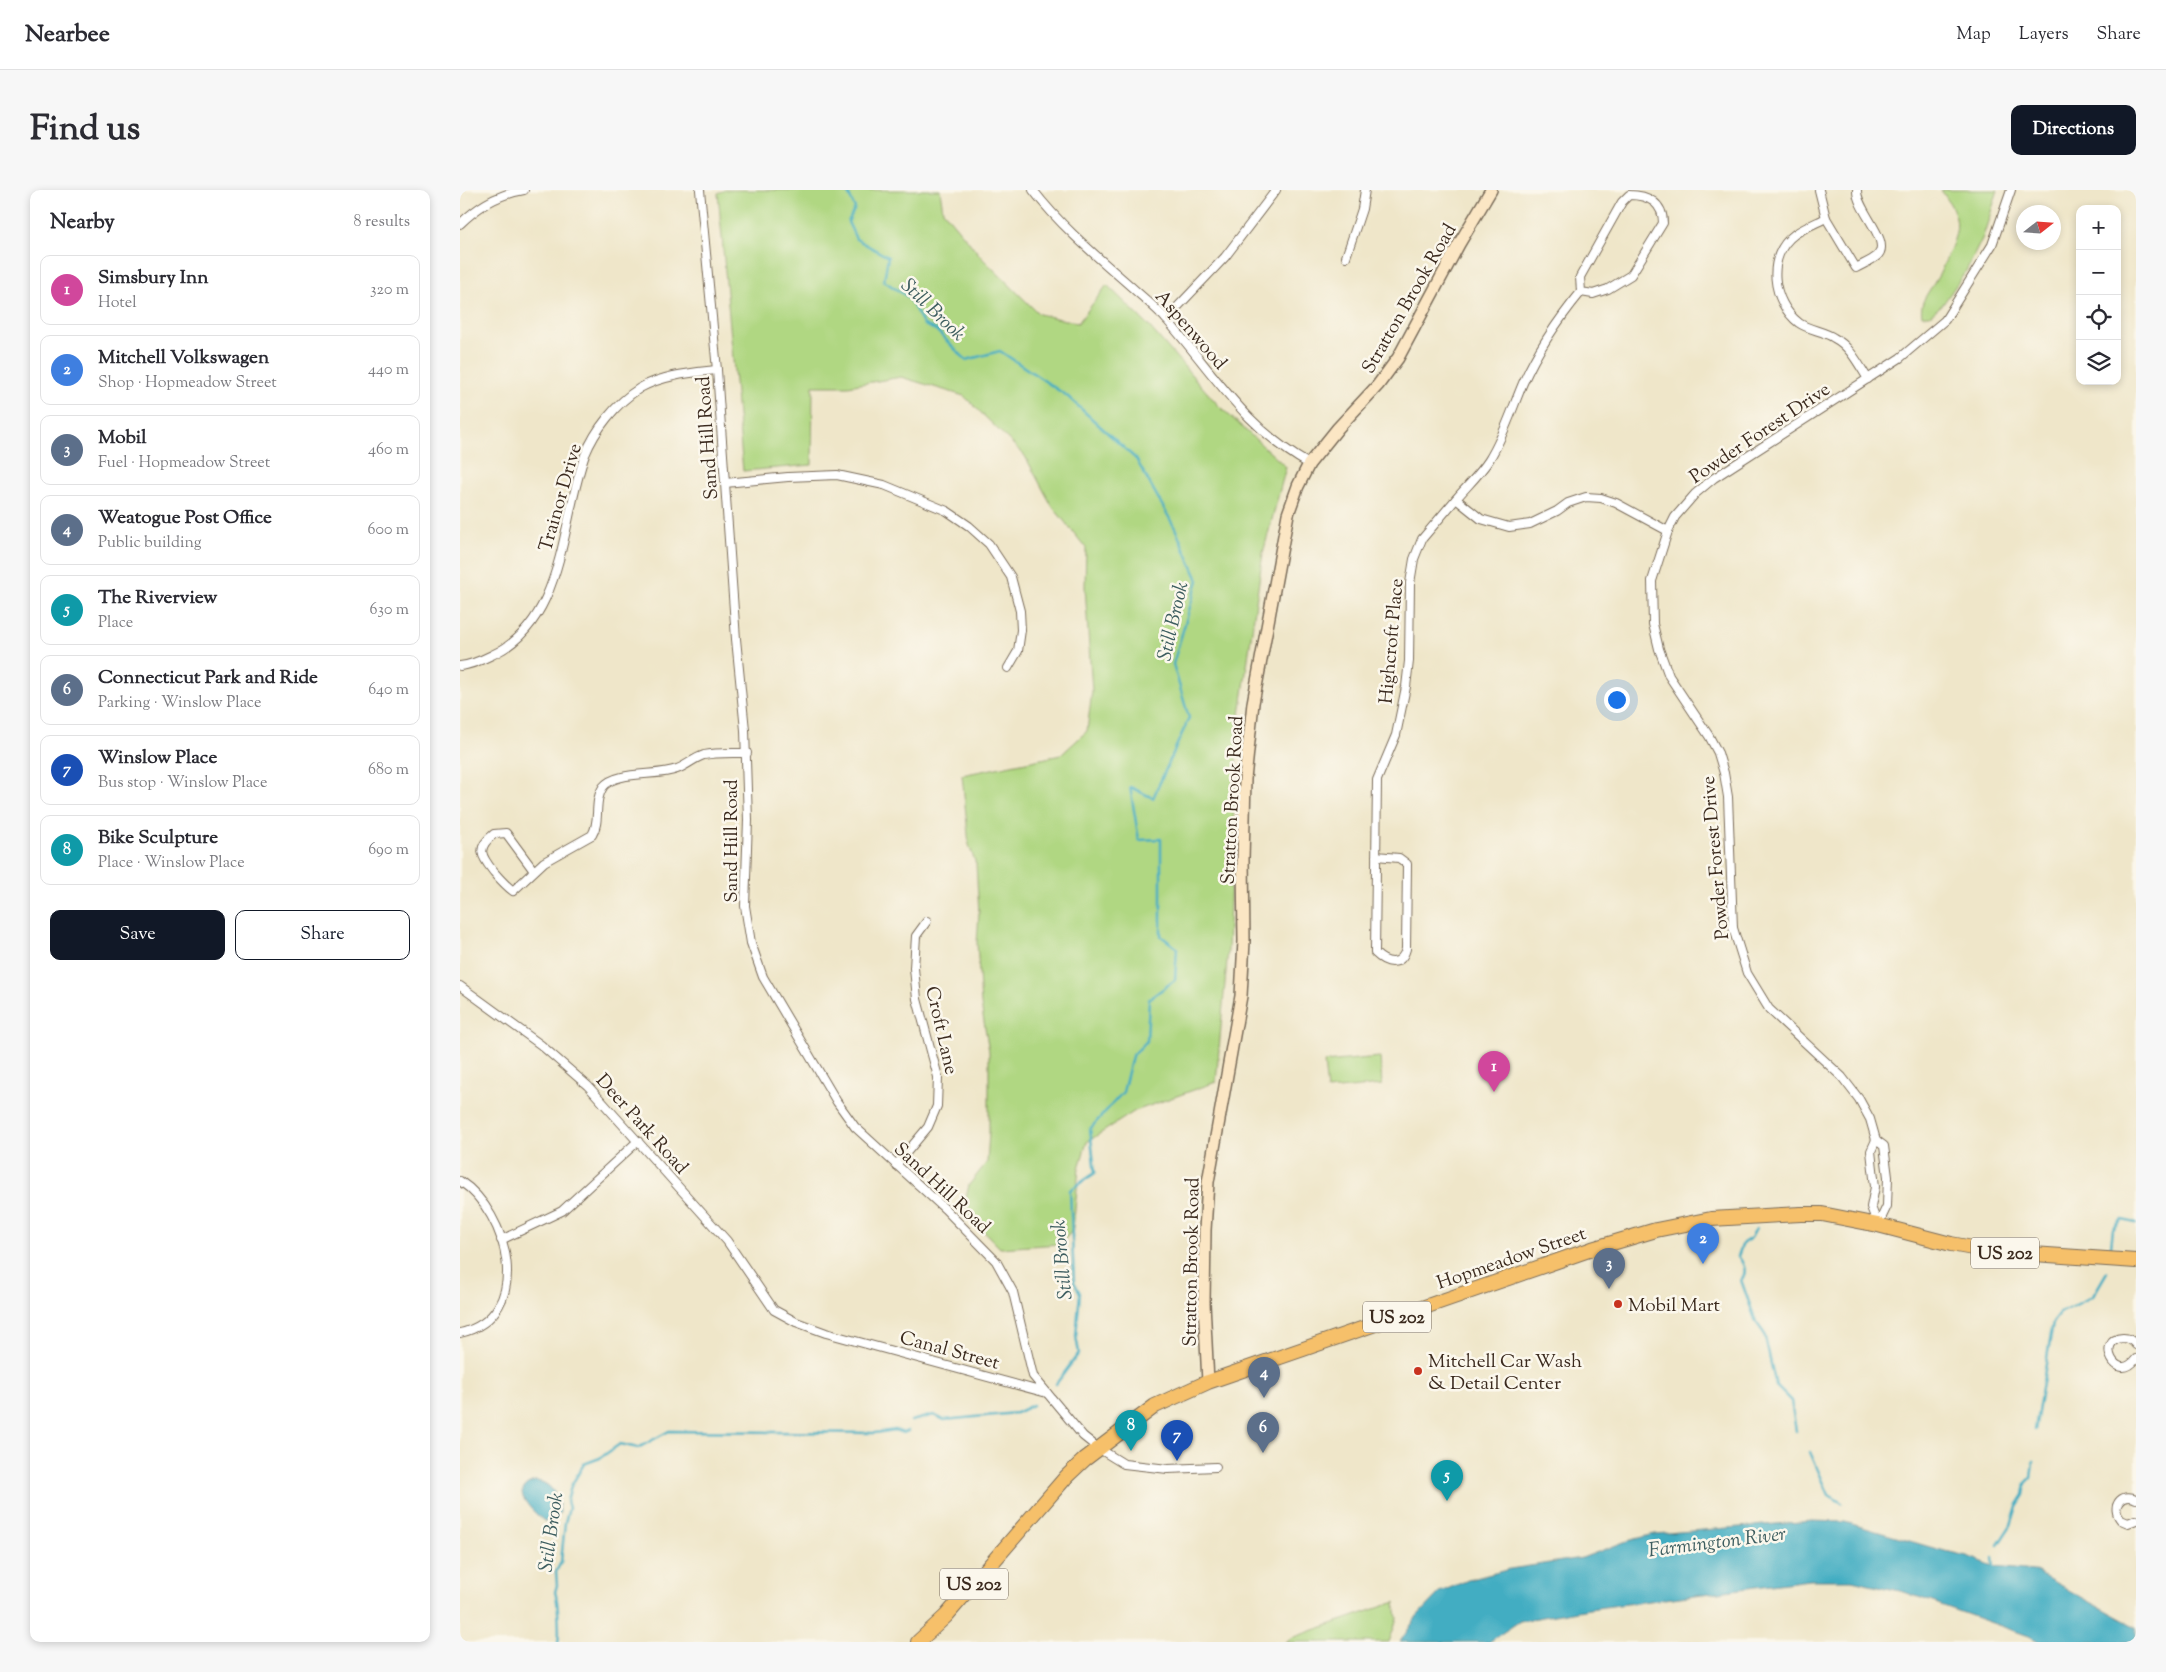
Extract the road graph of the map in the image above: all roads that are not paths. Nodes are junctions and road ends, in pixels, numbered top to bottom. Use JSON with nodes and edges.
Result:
{"nodes":[{"id":1,"x":524,"y":190,"type":"edge"},
{"id":2,"x":700,"y":190,"type":"edge"},
{"id":3,"x":1033,"y":190,"type":"edge"},
{"id":4,"x":1276,"y":190,"type":"edge"},
{"id":5,"x":1365,"y":190,"type":"edge"},
{"id":6,"x":1491,"y":190,"type":"edge"},
{"id":7,"x":1819,"y":190,"type":"edge"},
{"id":8,"x":1857,"y":190,"type":"edge"},
{"id":9,"x":2011,"y":190,"type":"edge"},
{"id":10,"x":1826,"y":218,"type":"junction"},
{"id":11,"x":460,"y":224,"type":"edge"},
{"id":12,"x":1346,"y":257,"type":"dead end"},
{"id":13,"x":1582,"y":292,"type":"junction"},
{"id":14,"x":1166,"y":318,"type":"junction"},
{"id":15,"x":717,"y":370,"type":"junction"},
{"id":16,"x":1868,"y":379,"type":"junction"},
{"id":17,"x":1310,"y":464,"type":"junction"},
{"id":18,"x":725,"y":483,"type":"junction"},
{"id":19,"x":1456,"y":498,"type":"junction"},
{"id":20,"x":1668,"y":531,"type":"junction"},
{"id":21,"x":460,"y":666,"type":"edge"},
{"id":22,"x":1008,"y":668,"type":"dead end"},
{"id":23,"x":747,"y":753,"type":"junction"},
{"id":24,"x":1376,"y":856,"type":"junction"},
{"id":25,"x":534,"y":871,"type":"junction"},
{"id":26,"x":927,"y":921,"type":"dead end"},
{"id":27,"x":460,"y":986,"type":"edge"},
{"id":28,"x":1876,"y":1140,"type":"junction"},
{"id":29,"x":638,"y":1141,"type":"junction"},
{"id":30,"x":896,"y":1165,"type":"junction"},
{"id":31,"x":460,"y":1181,"type":"edge"},
{"id":32,"x":1878,"y":1225,"type":"junction"},
{"id":33,"x":501,"y":1240,"type":"junction"},
{"id":34,"x":2136,"y":1261,"type":"edge"},
{"id":35,"x":774,"y":1310,"type":"joint"},
{"id":36,"x":460,"y":1332,"type":"edge"},
{"id":37,"x":2136,"y":1345,"type":"edge"},
{"id":38,"x":2136,"y":1359,"type":"edge"},
{"id":39,"x":1208,"y":1382,"type":"junction"},
{"id":40,"x":1047,"y":1393,"type":"junction"},
{"id":41,"x":1098,"y":1448,"type":"junction"},
{"id":42,"x":1216,"y":1467,"type":"dead end"},
{"id":43,"x":2136,"y":1499,"type":"edge"},
{"id":44,"x":2136,"y":1520,"type":"edge"},
{"id":45,"x":918,"y":1642,"type":"edge"}],
"edges":[{"from":1,"to":11,"type":"street"},
{"from":2,"to":15,"type":"street","name":"Sand Hill Road"},
{"from":3,"to":14,"type":"street","name":"Aspenwood"},
{"from":4,"to":14,"type":"street"},
{"from":5,"to":12,"type":"street"},
{"from":6,"to":17,"type":"street","name":"Stratton Brook Road"},
{"from":7,"to":10,"type":"street"},
{"from":8,"to":10,"type":"street"},
{"from":9,"to":16,"type":"street","name":"Powder Forest Drive"},
{"from":10,"to":16,"type":"street"},
{"from":13,"to":13,"type":"street"},
{"from":13,"to":19,"type":"street","name":"Highcroft Place"},
{"from":14,"to":17,"type":"street","name":"Aspenwood"},
{"from":15,"to":18,"type":"street","name":"Sand Hill Road"},
{"from":15,"to":21,"type":"street","name":"Trainor Drive"},
{"from":16,"to":20,"type":"street","name":"Powder Forest Drive"},
{"from":17,"to":39,"type":"street","name":"Stratton Brook Road"},
{"from":18,"to":22,"type":"street"},
{"from":18,"to":23,"type":"street","name":"Sand Hill Road"},
{"from":19,"to":20,"type":"street"},
{"from":19,"to":24,"type":"street","name":"Highcroft Place"},
{"from":20,"to":28,"type":"street","name":"Powder Forest Drive"},
{"from":23,"to":25,"type":"street"},
{"from":23,"to":30,"type":"street","name":"Sand Hill Road"},
{"from":24,"to":24,"type":"street","name":"Highcroft Place"},
{"from":25,"to":25,"type":"street"},
{"from":26,"to":30,"type":"street","name":"Croft Lane"},
{"from":27,"to":29,"type":"street","name":"Deer Park Road"},
{"from":28,"to":32,"type":"street","name":"Powder Forest Drive"},
{"from":28,"to":32,"type":"street","name":"Powder Forest Drive"},
{"from":29,"to":33,"type":"street"},
{"from":29,"to":35,"type":"street","name":"Deer Park Road"},
{"from":30,"to":40,"type":"street","name":"Sand Hill Road"},
{"from":31,"to":33,"type":"street"},
{"from":32,"to":34,"type":"highway","name":"Hopmeadow Street","number":"US 202"},
{"from":32,"to":39,"type":"highway","name":"Hopmeadow Street","number":"US 202"},
{"from":33,"to":36,"type":"street"},
{"from":35,"to":40,"type":"street","name":"Canal Street"},
{"from":37,"to":38,"type":"street"},
{"from":39,"to":41,"type":"highway","name":"Hopmeadow Street","number":"US 202"},
{"from":40,"to":41,"type":"street"},
{"from":41,"to":42,"type":"street"},
{"from":41,"to":45,"type":"highway","name":"Hopmeadow Street","number":"US 202"},
{"from":43,"to":44,"type":"street"}]}
